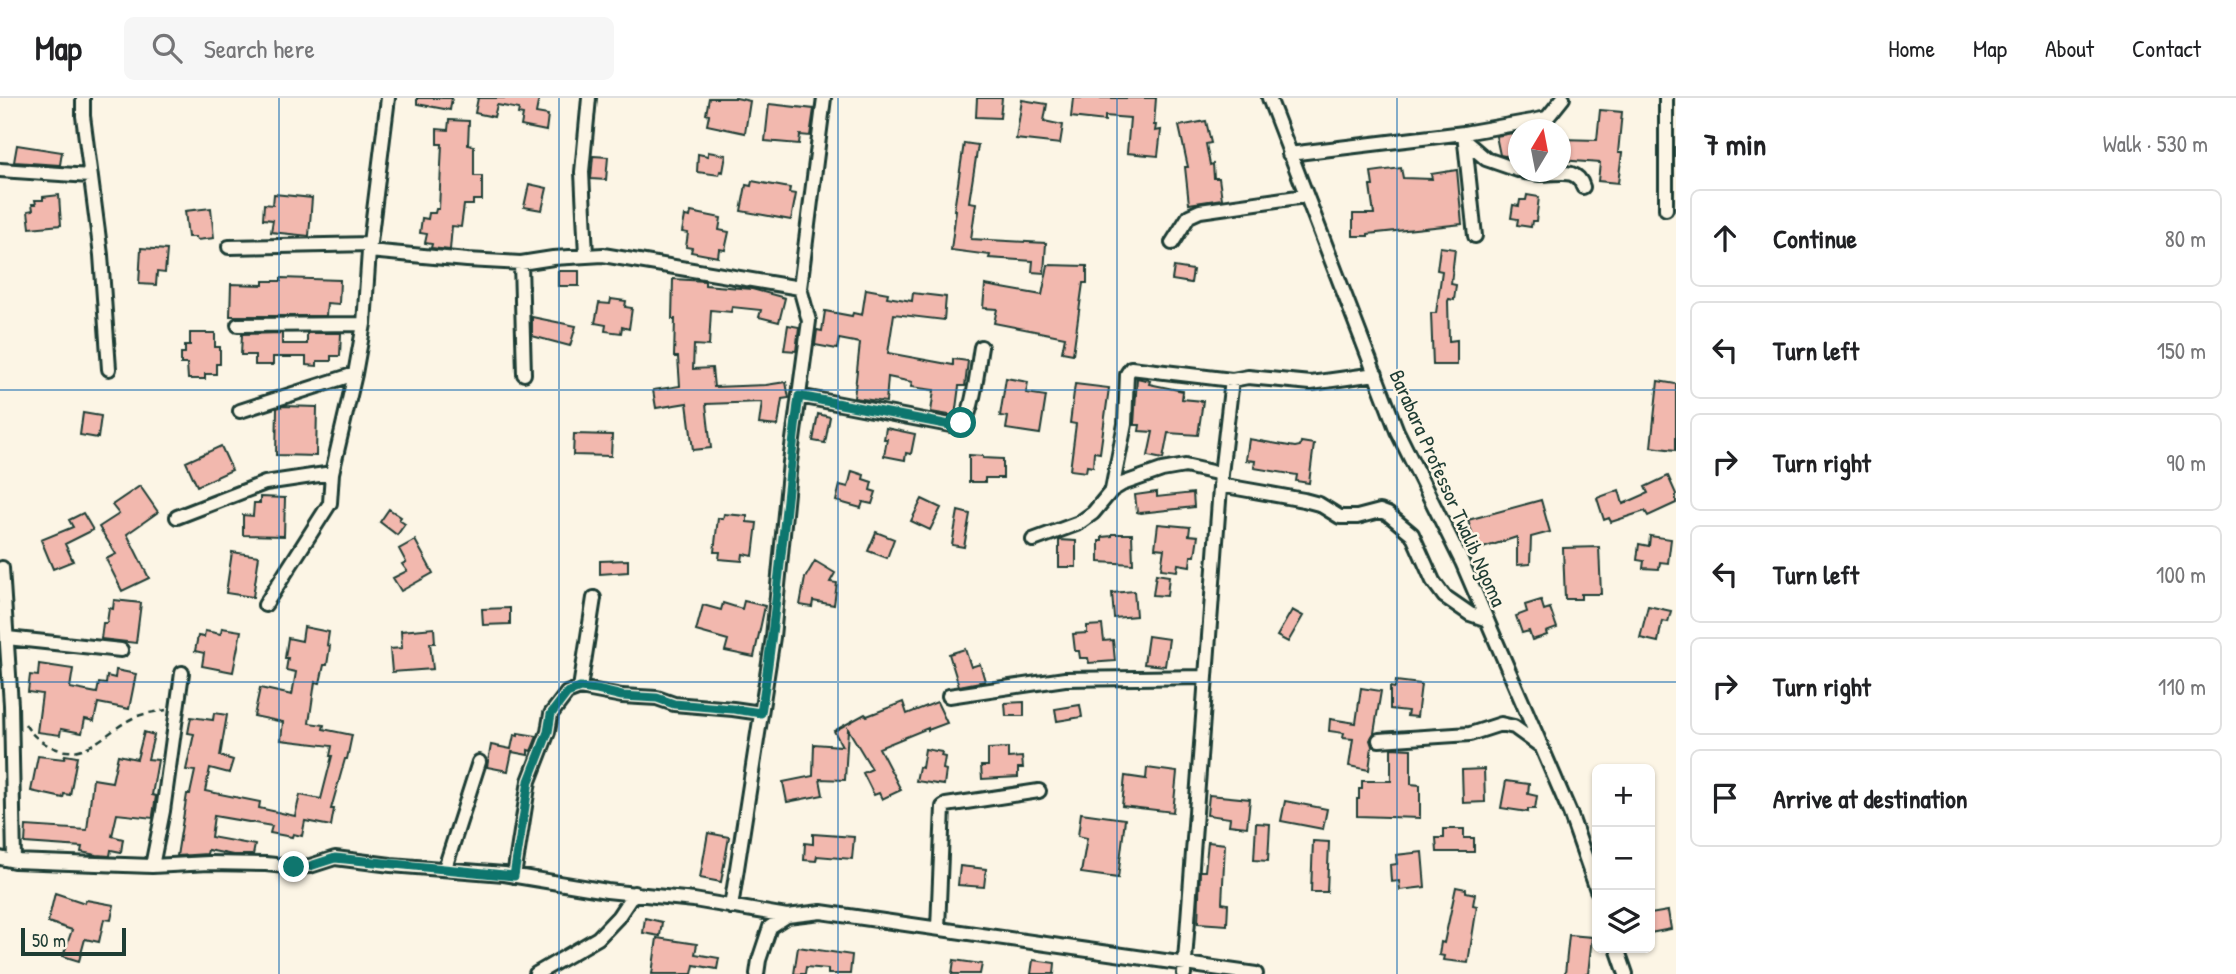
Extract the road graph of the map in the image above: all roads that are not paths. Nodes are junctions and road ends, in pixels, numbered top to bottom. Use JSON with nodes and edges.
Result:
{"nodes":[{"id":1,"x":83,"y":98,"type":"edge"},
{"id":2,"x":388,"y":98,"type":"edge"},
{"id":3,"x":589,"y":98,"type":"edge"},
{"id":4,"x":824,"y":98,"type":"edge"},
{"id":5,"x":1269,"y":98,"type":"edge"},
{"id":6,"x":1563,"y":98,"type":"edge"},
{"id":7,"x":1666,"y":98,"type":"edge"},
{"id":8,"x":1464,"y":137,"type":"junction"},
{"id":9,"x":1289,"y":154,"type":"junction"},
{"id":10,"x":1508,"y":167,"type":"edge"},
{"id":11,"x":0,"y":170,"type":"edge"},
{"id":12,"x":1571,"y":173,"type":"edge"},
{"id":13,"x":90,"y":176,"type":"junction"},
{"id":14,"x":1583,"y":187,"type":"dead end"},
{"id":15,"x":1306,"y":197,"type":"junction"},
{"id":16,"x":1666,"y":209,"type":"dead end"},
{"id":17,"x":1475,"y":236,"type":"dead end"},
{"id":18,"x":1172,"y":243,"type":"dead end"},
{"id":19,"x":229,"y":247,"type":"dead end"},
{"id":20,"x":369,"y":247,"type":"junction"},
{"id":21,"x":586,"y":255,"type":"junction"},
{"id":22,"x":521,"y":263,"type":"junction"},
{"id":23,"x":800,"y":288,"type":"junction"},
{"id":24,"x":364,"y":324,"type":"junction"},
{"id":25,"x":238,"y":325,"type":"dead end"},
{"id":26,"x":981,"y":347,"type":"dead end"},
{"id":27,"x":109,"y":369,"type":"dead end"},
{"id":28,"x":355,"y":374,"type":"junction"},
{"id":29,"x":524,"y":374,"type":"dead end"},
{"id":30,"x":1376,"y":374,"type":"junction"},
{"id":31,"x":1233,"y":380,"type":"junction"},
{"id":32,"x":799,"y":396,"type":"junction"},
{"id":33,"x":240,"y":411,"type":"dead end"},
{"id":34,"x":332,"y":473,"type":"junction"},
{"id":35,"x":1220,"y":480,"type":"junction"},
{"id":36,"x":1112,"y":490,"type":"junction"},
{"id":37,"x":177,"y":517,"type":"dead end"},
{"id":38,"x":1033,"y":540,"type":"dead end"},
{"id":39,"x":2,"y":568,"type":"dead end"},
{"id":40,"x":594,"y":598,"type":"dead end"},
{"id":41,"x":265,"y":605,"type":"dead end"},
{"id":42,"x":1485,"y":619,"type":"junction"},
{"id":43,"x":7,"y":638,"type":"junction"},
{"id":44,"x":121,"y":650,"type":"dead end"},
{"id":45,"x":182,"y":673,"type":"dead end"},
{"id":46,"x":1206,"y":677,"type":"junction"},
{"id":47,"x":580,"y":688,"type":"junction"},
{"id":48,"x":949,"y":696,"type":"dead end"},
{"id":49,"x":761,"y":713,"type":"junction"},
{"id":50,"x":1379,"y":740,"type":"dead end"},
{"id":51,"x":1542,"y":747,"type":"junction"},
{"id":52,"x":479,"y":762,"type":"dead end"},
{"id":53,"x":1038,"y":791,"type":"dead end"},
{"id":54,"x":0,"y":858,"type":"edge"},
{"id":55,"x":15,"y":861,"type":"junction"},
{"id":56,"x":152,"y":866,"type":"junction"},
{"id":57,"x":445,"y":868,"type":"junction"},
{"id":58,"x":514,"y":876,"type":"junction"},
{"id":59,"x":1592,"y":876,"type":"edge"},
{"id":60,"x":634,"y":893,"type":"junction"},
{"id":61,"x":731,"y":907,"type":"junction"},
{"id":62,"x":788,"y":916,"type":"junction"},
{"id":63,"x":938,"y":928,"type":"junction"},
{"id":64,"x":1619,"y":953,"type":"edge"},
{"id":65,"x":1184,"y":969,"type":"edge"},
{"id":66,"x":536,"y":974,"type":"edge"},
{"id":67,"x":757,"y":974,"type":"edge"},
{"id":68,"x":1256,"y":974,"type":"edge"},
{"id":69,"x":1626,"y":974,"type":"edge"}],
"edges":[{"from":1,"to":13,"type":"street"},
{"from":2,"to":20,"type":"street"},
{"from":3,"to":21,"type":"street"},
{"from":4,"to":23,"type":"street"},
{"from":5,"to":9,"type":"street","name":"Barabara Professor Twalib Ngoma"},
{"from":6,"to":8,"type":"street"},
{"from":7,"to":16,"type":"street"},
{"from":8,"to":9,"type":"street"},
{"from":8,"to":10,"type":"street"},
{"from":8,"to":17,"type":"street"},
{"from":9,"to":15,"type":"street","name":"Barabara Professor Twalib Ngoma"},
{"from":11,"to":13,"type":"street"},
{"from":12,"to":14,"type":"street"},
{"from":13,"to":27,"type":"street"},
{"from":15,"to":18,"type":"street"},
{"from":15,"to":30,"type":"street","name":"Barabara Professor Twalib Ngoma"},
{"from":19,"to":20,"type":"street"},
{"from":20,"to":22,"type":"street"},
{"from":20,"to":24,"type":"street"},
{"from":21,"to":22,"type":"street"},
{"from":21,"to":23,"type":"street"},
{"from":22,"to":29,"type":"street"},
{"from":23,"to":32,"type":"street"},
{"from":24,"to":25,"type":"street"},
{"from":24,"to":28,"type":"street"},
{"from":26,"to":32,"type":"street"},
{"from":28,"to":33,"type":"street"},
{"from":28,"to":34,"type":"street"},
{"from":30,"to":31,"type":"street"},
{"from":30,"to":42,"type":"street","name":"Barabara Professor Twalib Ngoma"},
{"from":31,"to":35,"type":"street"},
{"from":31,"to":36,"type":"street"},
{"from":32,"to":49,"type":"street"},
{"from":34,"to":37,"type":"street"},
{"from":34,"to":41,"type":"street"},
{"from":35,"to":36,"type":"street"},
{"from":35,"to":42,"type":"street"},
{"from":35,"to":46,"type":"street"},
{"from":36,"to":38,"type":"street"},
{"from":39,"to":43,"type":"street"},
{"from":40,"to":47,"type":"street"},
{"from":42,"to":51,"type":"street","name":"Barabara Professor Twalib Ngoma"},
{"from":43,"to":44,"type":"street"},
{"from":43,"to":55,"type":"street"},
{"from":45,"to":56,"type":"street"},
{"from":46,"to":48,"type":"street"},
{"from":46,"to":65,"type":"street"},
{"from":47,"to":49,"type":"street"},
{"from":47,"to":58,"type":"street"},
{"from":49,"to":61,"type":"street"},
{"from":50,"to":51,"type":"street"},
{"from":51,"to":59,"type":"street","name":"Barabara Professor Twalib Ngoma"},
{"from":52,"to":57,"type":"street"},
{"from":53,"to":63,"type":"street"},
{"from":54,"to":55,"type":"street"},
{"from":55,"to":56,"type":"street"},
{"from":56,"to":57,"type":"street"},
{"from":57,"to":58,"type":"street"},
{"from":58,"to":60,"type":"street"},
{"from":60,"to":61,"type":"street"},
{"from":60,"to":66,"type":"street"},
{"from":61,"to":62,"type":"street"},
{"from":62,"to":63,"type":"street"},
{"from":62,"to":67,"type":"street"},
{"from":63,"to":65,"type":"street"},
{"from":64,"to":69,"type":"street"},
{"from":65,"to":68,"type":"street"}]}
